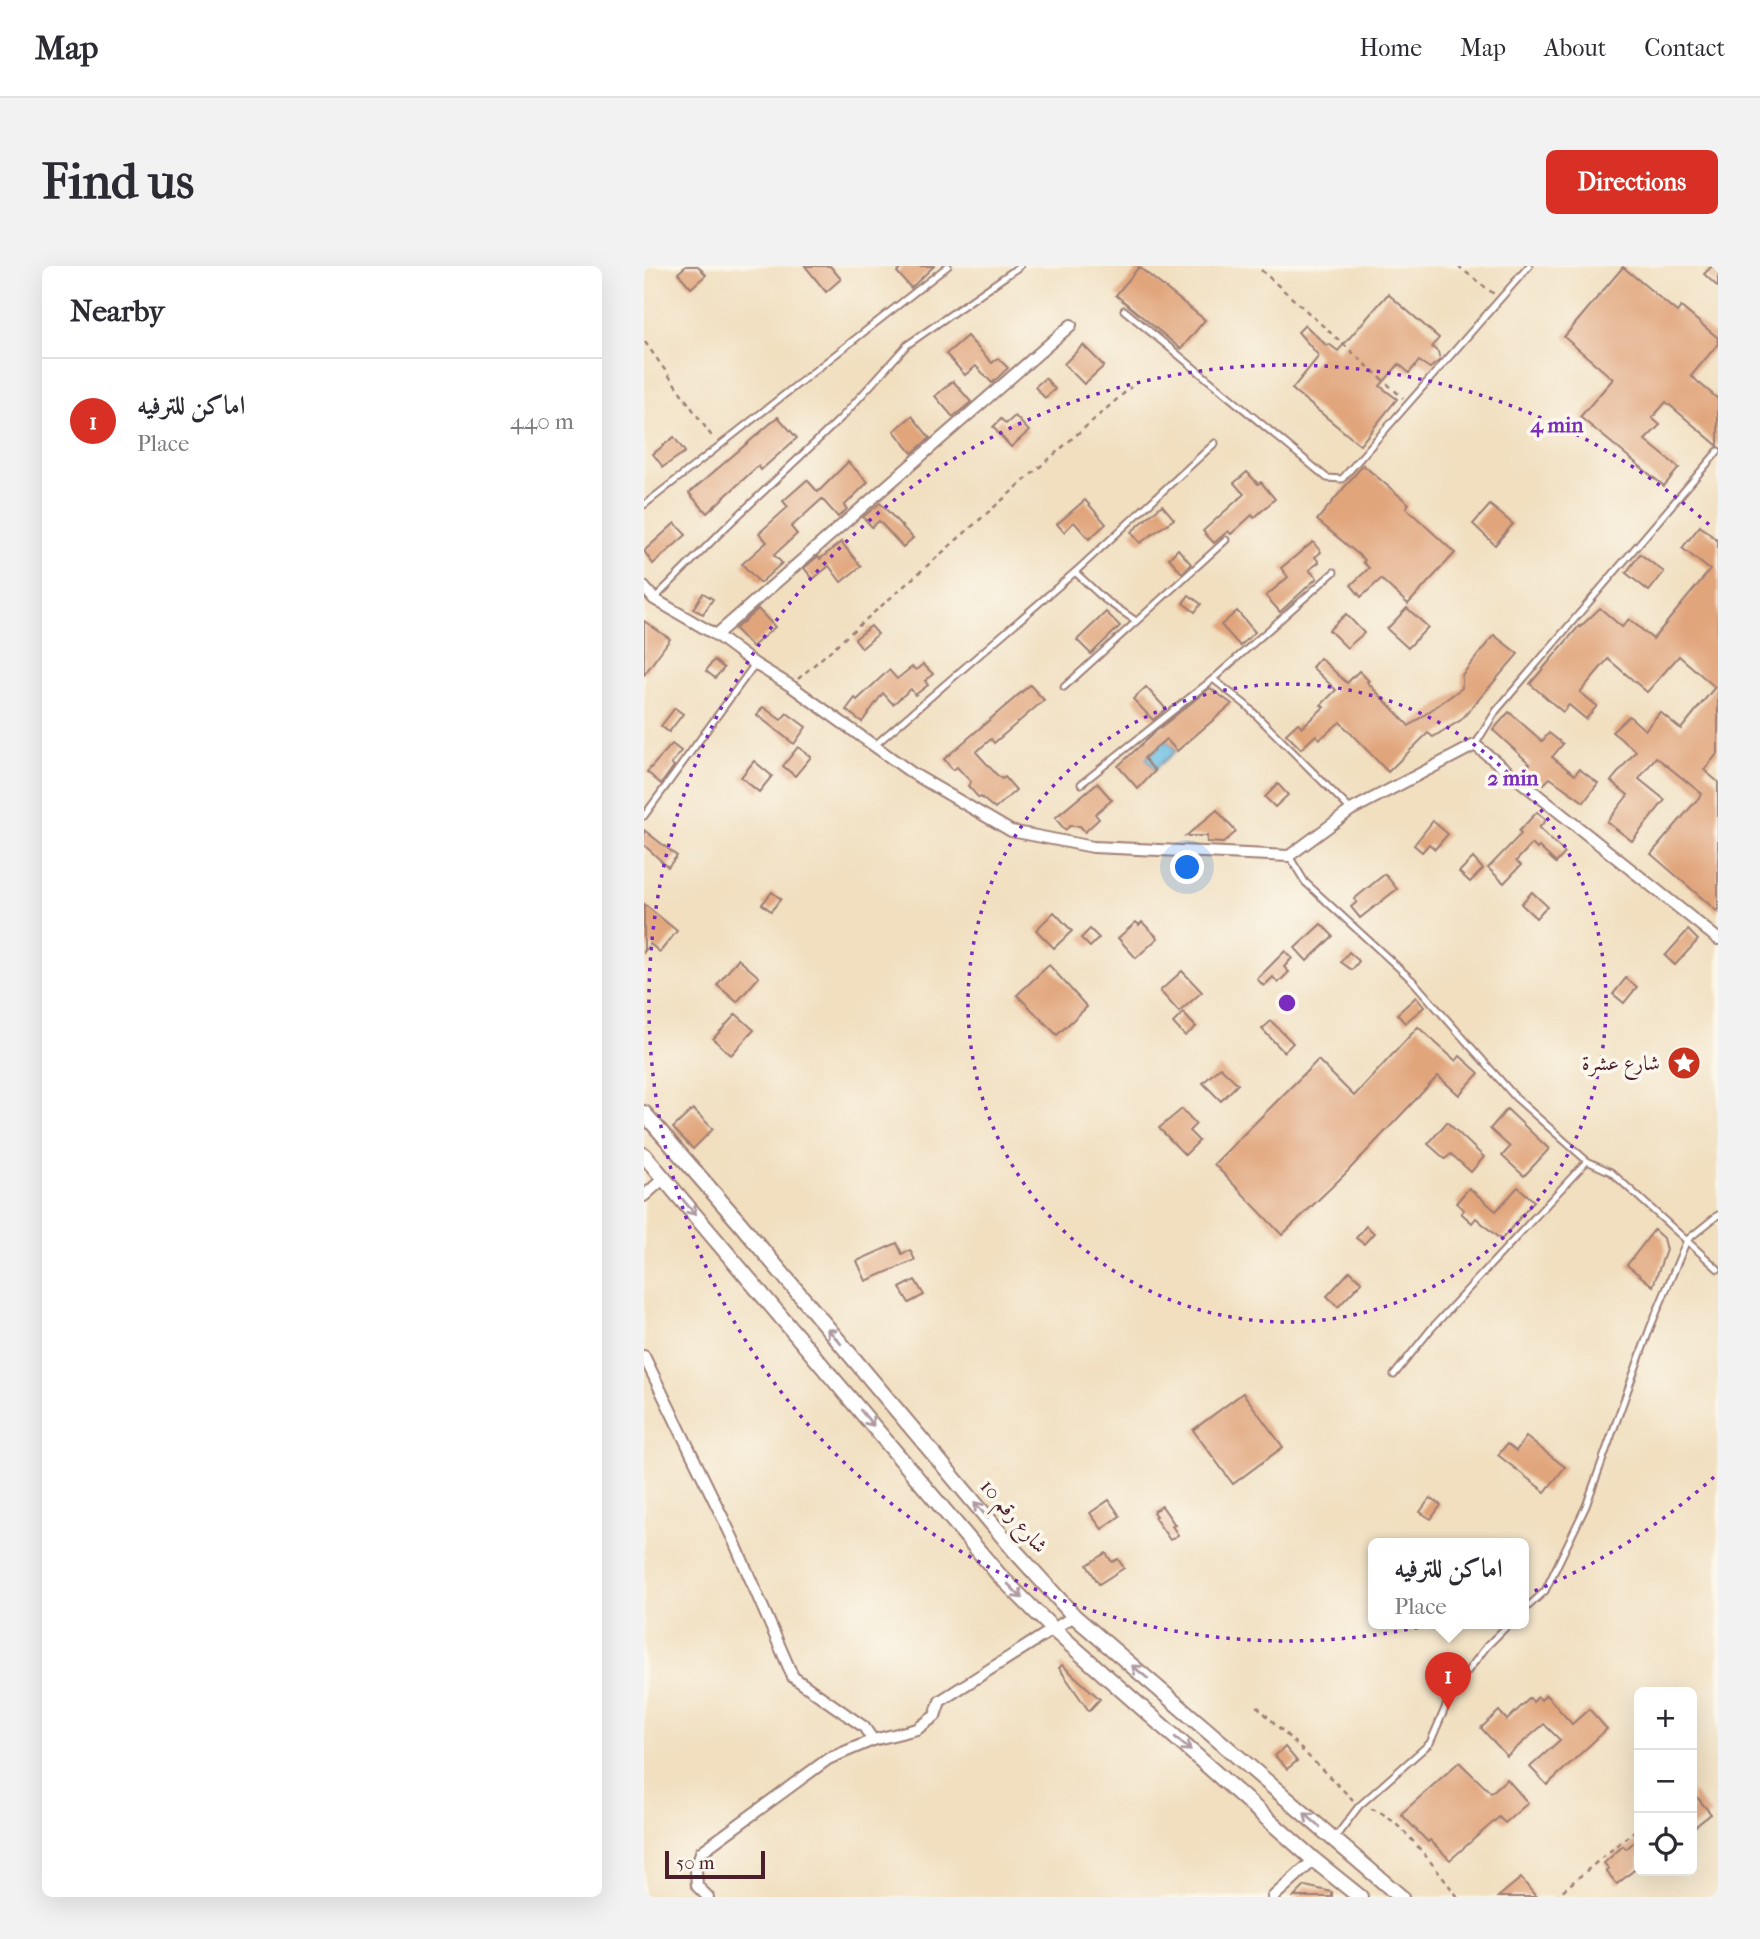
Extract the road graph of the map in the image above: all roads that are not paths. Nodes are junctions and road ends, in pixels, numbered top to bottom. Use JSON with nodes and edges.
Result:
{"nodes":[{"id":1,"x":948,"y":266,"type":"edge"},
{"id":2,"x":1020,"y":266,"type":"edge"},
{"id":3,"x":1529,"y":266,"type":"edge"},
{"id":4,"x":1124,"y":310,"type":"dead end"},
{"id":5,"x":1071,"y":325,"type":"dead end"},
{"id":6,"x":1215,"y":443,"type":"dead end"},
{"id":7,"x":1718,"y":451,"type":"edge"},
{"id":8,"x":644,"y":505,"type":"edge"},
{"id":9,"x":1226,"y":540,"type":"dead end"},
{"id":10,"x":1074,"y":572,"type":"junction"},
{"id":11,"x":1334,"y":572,"type":"dead end"},
{"id":12,"x":644,"y":587,"type":"edge"},
{"id":13,"x":654,"y":599,"type":"junction"},
{"id":14,"x":1136,"y":621,"type":"junction"},
{"id":15,"x":716,"y":635,"type":"junction"},
{"id":16,"x":755,"y":664,"type":"junction"},
{"id":17,"x":1213,"y":679,"type":"junction"},
{"id":18,"x":1064,"y":687,"type":"dead end"},
{"id":19,"x":875,"y":745,"type":"junction"},
{"id":20,"x":1475,"y":745,"type":"junction"},
{"id":21,"x":1081,"y":784,"type":"dead end"},
{"id":22,"x":1351,"y":810,"type":"junction"},
{"id":23,"x":644,"y":816,"type":"edge"},
{"id":24,"x":1289,"y":856,"type":"junction"},
{"id":25,"x":1718,"y":939,"type":"edge"},
{"id":26,"x":644,"y":1113,"type":"edge"},
{"id":27,"x":644,"y":1156,"type":"edge"},
{"id":28,"x":1587,"y":1161,"type":"junction"},
{"id":29,"x":664,"y":1178,"type":"junction"},
{"id":30,"x":644,"y":1196,"type":"edge"},
{"id":31,"x":1718,"y":1215,"type":"edge"},
{"id":32,"x":1687,"y":1240,"type":"junction"},
{"id":33,"x":1718,"y":1269,"type":"edge"},
{"id":34,"x":644,"y":1356,"type":"edge"},
{"id":35,"x":1394,"y":1374,"type":"dead end"},
{"id":36,"x":1529,"y":1606,"type":"edge"},
{"id":37,"x":1074,"y":1616,"type":"junction"},
{"id":38,"x":1054,"y":1629,"type":"junction"},
{"id":39,"x":1504,"y":1629,"type":"edge"},
{"id":40,"x":873,"y":1740,"type":"junction"},
{"id":41,"x":1334,"y":1839,"type":"junction"},
{"id":42,"x":1314,"y":1860,"type":"junction"},
{"id":43,"x":708,"y":1897,"type":"edge"},
{"id":44,"x":1273,"y":1897,"type":"edge"},
{"id":45,"x":1360,"y":1897,"type":"edge"},
{"id":46,"x":1401,"y":1897,"type":"edge"}],
"edges":[{"from":1,"to":8,"type":"lane"},
{"from":2,"to":13,"type":"lane"},
{"from":3,"to":4,"type":"lane"},
{"from":5,"to":15,"type":"street"},
{"from":6,"to":10,"type":"lane"},
{"from":7,"to":20,"type":"lane"},
{"from":9,"to":14,"type":"lane"},
{"from":10,"to":14,"type":"lane"},
{"from":10,"to":19,"type":"lane"},
{"from":11,"to":17,"type":"lane"},
{"from":12,"to":13,"type":"street"},
{"from":13,"to":15,"type":"street"},
{"from":14,"to":18,"type":"lane"},
{"from":15,"to":16,"type":"street"},
{"from":16,"to":19,"type":"street"},
{"from":16,"to":23,"type":"lane"},
{"from":17,"to":21,"type":"lane"},
{"from":17,"to":22,"type":"lane"},
{"from":19,"to":24,"type":"street"},
{"from":20,"to":22,"type":"street"},
{"from":20,"to":25,"type":"street"},
{"from":22,"to":24,"type":"street"},
{"from":24,"to":28,"type":"lane"},
{"from":37,"to":26,"type":"main road","name":"شارع رقم 10","one_way":true},
{"from":27,"to":29,"type":"main road"},
{"from":28,"to":32,"type":"lane"},
{"from":28,"to":35,"type":"lane"},
{"from":29,"to":30,"type":"street"},
{"from":29,"to":38,"type":"main road","one_way":true},
{"from":31,"to":32,"type":"lane"},
{"from":32,"to":33,"type":"lane"},
{"from":32,"to":36,"type":"lane"},
{"from":34,"to":40,"type":"street"},
{"from":37,"to":38,"type":"street"},
{"from":41,"to":37,"type":"main road","name":"شارع رقم 10","one_way":true},
{"from":38,"to":40,"type":"street"},
{"from":38,"to":42,"type":"main road","one_way":true},
{"from":39,"to":41,"type":"lane"},
{"from":40,"to":43,"type":"street"},
{"from":41,"to":46,"type":"main road","name":"شارع رقم 10"},
{"from":42,"to":44,"type":"street"},
{"from":42,"to":45,"type":"main road"}]}
